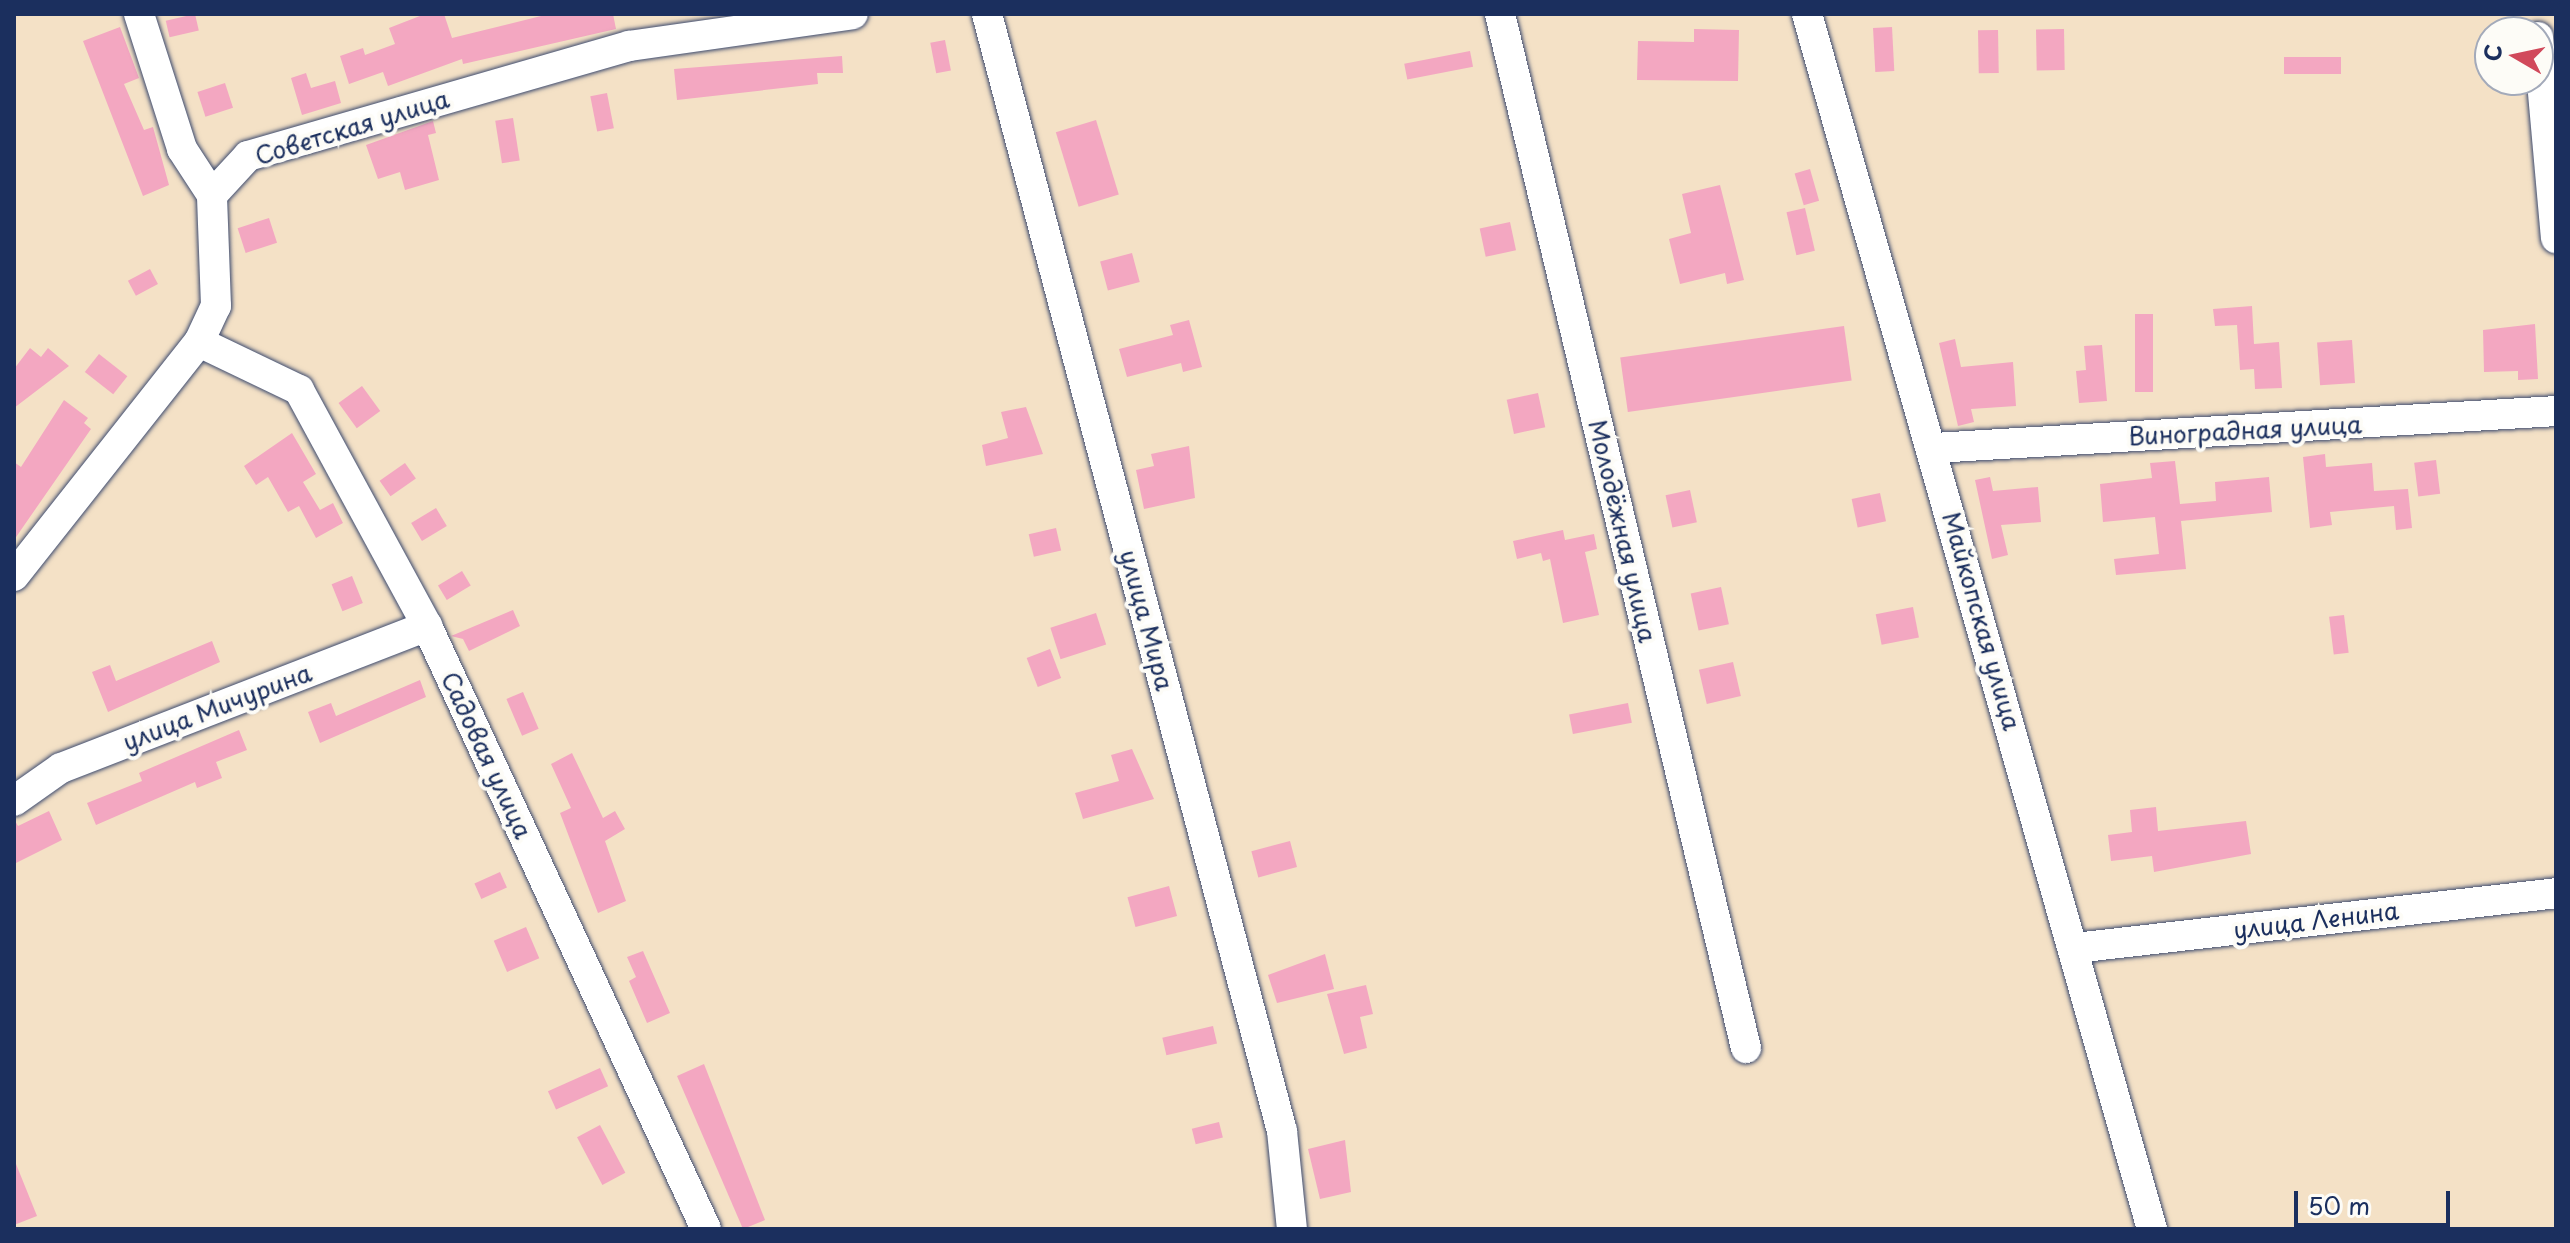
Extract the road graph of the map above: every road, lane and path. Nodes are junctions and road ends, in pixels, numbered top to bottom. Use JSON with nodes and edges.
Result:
{"nodes":[{"id":1,"x":139,"y":14,"type":"edge"},
{"id":2,"x":838,"y":14,"type":"edge"},
{"id":3,"x":987,"y":14,"type":"edge"},
{"id":4,"x":1500,"y":14,"type":"edge"},
{"id":5,"x":1807,"y":14,"type":"edge"},
{"id":6,"x":2543,"y":96,"type":"edge"},
{"id":7,"x":212,"y":195,"type":"junction"},
{"id":8,"x":2556,"y":238,"type":"edge"},
{"id":9,"x":199,"y":342,"type":"junction"},
{"id":10,"x":2556,"y":411,"type":"edge"},
{"id":11,"x":1934,"y":448,"type":"junction"},
{"id":12,"x":14,"y":576,"type":"edge"},
{"id":13,"x":427,"y":626,"type":"junction"},
{"id":14,"x":14,"y":801,"type":"edge"},
{"id":15,"x":2556,"y":893,"type":"edge"},
{"id":16,"x":2075,"y":948,"type":"junction"},
{"id":17,"x":1746,"y":1048,"type":"dead end"},
{"id":18,"x":706,"y":1229,"type":"edge"},
{"id":19,"x":1292,"y":1229,"type":"edge"},
{"id":20,"x":2152,"y":1229,"type":"edge"}],
"edges":[{"from":1,"to":7,"type":"street"},
{"from":2,"to":7,"type":"street","name":"Советская улица"},
{"from":3,"to":19,"type":"street","name":"улица Мира"},
{"from":4,"to":17,"type":"street","name":"Молодёжная улица"},
{"from":5,"to":11,"type":"street","name":"Майкопская улица"},
{"from":6,"to":8,"type":"street"},
{"from":7,"to":9,"type":"street"},
{"from":9,"to":12,"type":"street"},
{"from":9,"to":13,"type":"street","name":"Садовая улица"},
{"from":10,"to":11,"type":"street","name":"Виноградная улица"},
{"from":11,"to":16,"type":"street","name":"Майкопская улица"},
{"from":13,"to":14,"type":"street","name":"улица Мичурина"},
{"from":13,"to":18,"type":"street","name":"Садовая улица"},
{"from":15,"to":16,"type":"street","name":"улица Ленина"},
{"from":16,"to":20,"type":"street","name":"Майкопская улица"}]}
